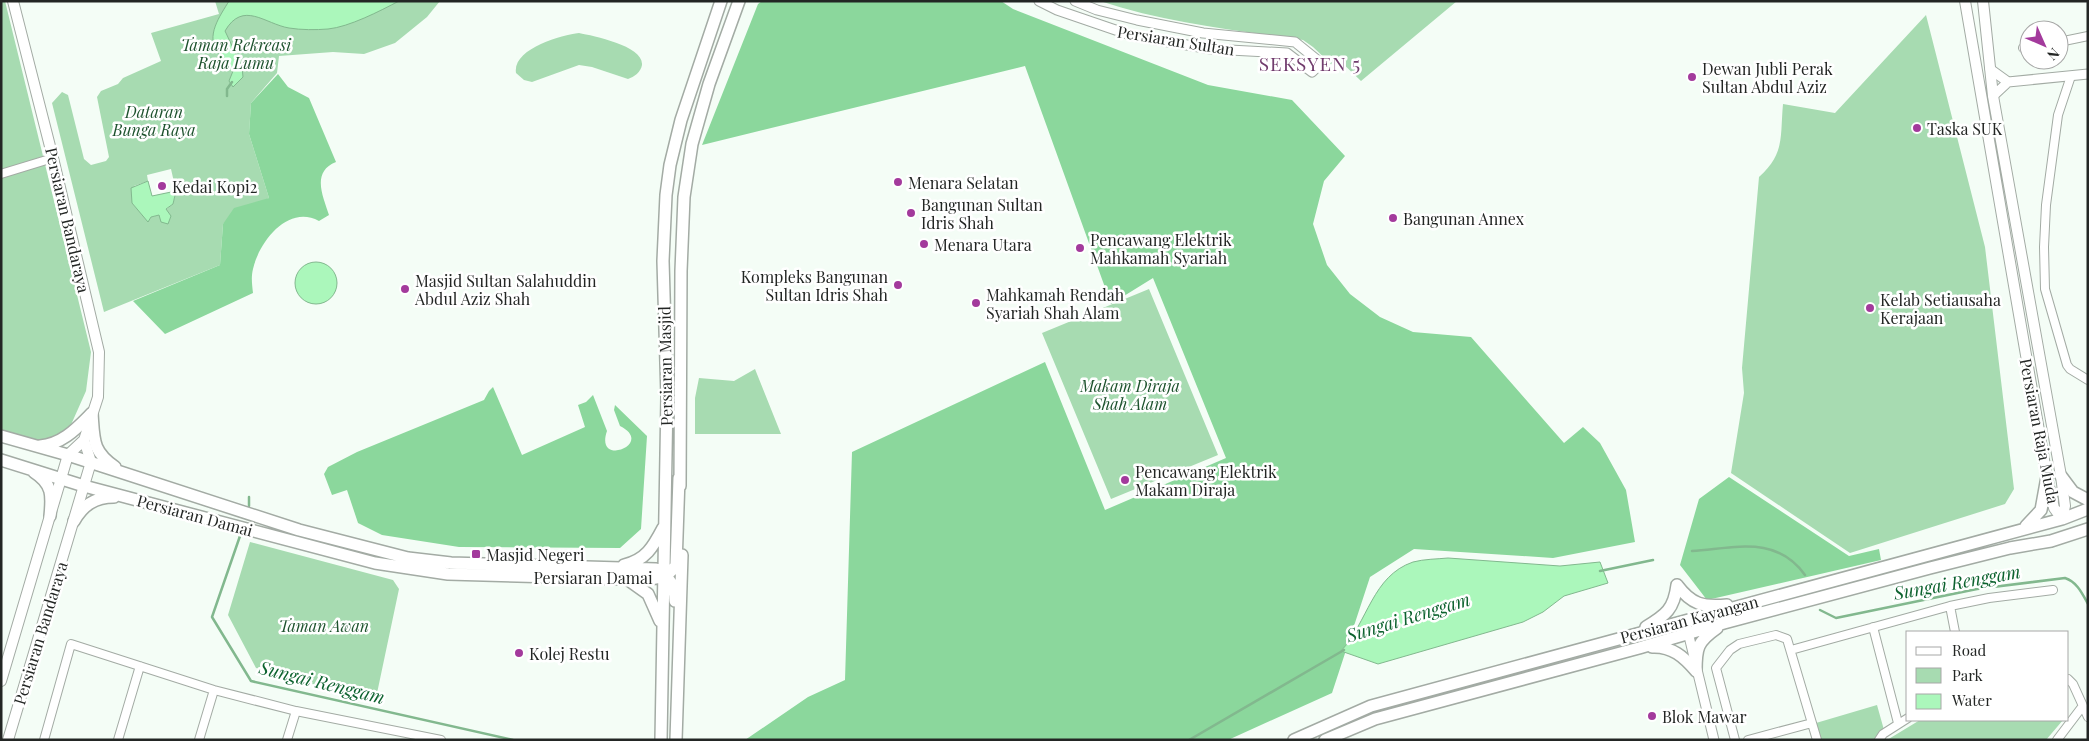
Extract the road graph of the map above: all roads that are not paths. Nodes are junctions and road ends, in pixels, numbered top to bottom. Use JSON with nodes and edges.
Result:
{"nodes":[{"id":1,"x":13,"y":1,"type":"edge"},
{"id":2,"x":722,"y":1,"type":"edge"},
{"id":3,"x":739,"y":1,"type":"edge"},
{"id":4,"x":1039,"y":1,"type":"edge"},
{"id":5,"x":1075,"y":1,"type":"edge"},
{"id":6,"x":1965,"y":1,"type":"edge"},
{"id":7,"x":1982,"y":1,"type":"edge"},
{"id":8,"x":2088,"y":36,"type":"edge"},
{"id":9,"x":2069,"y":40,"type":"edge"},
{"id":10,"x":1990,"y":69,"type":"junction"},
{"id":11,"x":2088,"y":74,"type":"edge"},
{"id":12,"x":2071,"y":76,"type":"junction"},
{"id":13,"x":2008,"y":82,"type":"junction"},
{"id":14,"x":1993,"y":96,"type":"junction"},
{"id":15,"x":53,"y":158,"type":"junction"},
{"id":16,"x":1,"y":174,"type":"edge"},
{"id":17,"x":2088,"y":380,"type":"edge"},
{"id":18,"x":92,"y":413,"type":"junction"},
{"id":19,"x":1,"y":436,"type":"edge"},
{"id":20,"x":84,"y":440,"type":"junction"},
{"id":21,"x":37,"y":446,"type":"junction"},
{"id":22,"x":68,"y":455,"type":"junction"},
{"id":23,"x":1,"y":460,"type":"edge"},
{"id":24,"x":91,"y":462,"type":"junction"},
{"id":25,"x":28,"y":469,"type":"junction"},
{"id":26,"x":124,"y":474,"type":"junction"},
{"id":27,"x":2061,"y":476,"type":"junction"},
{"id":28,"x":2047,"y":477,"type":"junction"},
{"id":29,"x":61,"y":478,"type":"junction"},
{"id":30,"x":679,"y":478,"type":"junction"},
{"id":31,"x":84,"y":486,"type":"junction"},
{"id":32,"x":125,"y":497,"type":"junction"},
{"id":33,"x":2088,"y":500,"type":"edge"},
{"id":34,"x":2088,"y":509,"type":"edge"},
{"id":35,"x":50,"y":516,"type":"junction"},
{"id":36,"x":2062,"y":519,"type":"junction"},
{"id":37,"x":74,"y":521,"type":"junction"},
{"id":38,"x":2088,"y":522,"type":"edge"},
{"id":39,"x":663,"y":526,"type":"junction"},
{"id":40,"x":2023,"y":528,"type":"junction"},
{"id":41,"x":2088,"y":529,"type":"edge"},
{"id":42,"x":2010,"y":548,"type":"junction"},
{"id":43,"x":408,"y":558,"type":"junction"},
{"id":44,"x":618,"y":567,"type":"junction"},
{"id":45,"x":411,"y":570,"type":"junction"},
{"id":46,"x":665,"y":575,"type":"junction"},
{"id":47,"x":627,"y":580,"type":"junction"},
{"id":48,"x":2053,"y":590,"type":"dead end"},
{"id":49,"x":1750,"y":603,"type":"junction"},
{"id":50,"x":1950,"y":606,"type":"junction"},
{"id":51,"x":1686,"y":621,"type":"junction"},
{"id":52,"x":1724,"y":623,"type":"junction"},
{"id":53,"x":662,"y":625,"type":"junction"},
{"id":54,"x":1873,"y":627,"type":"junction"},
{"id":55,"x":1955,"y":631,"type":"edge"},
{"id":56,"x":679,"y":632,"type":"junction"},
{"id":57,"x":1635,"y":634,"type":"junction"},
{"id":58,"x":1688,"y":634,"type":"junction"},
{"id":59,"x":1639,"y":648,"type":"junction"},
{"id":60,"x":1791,"y":650,"type":"junction"},
{"id":61,"x":140,"y":666,"type":"junction"},
{"id":62,"x":1696,"y":671,"type":"junction"},
{"id":63,"x":2069,"y":680,"type":"edge"},
{"id":64,"x":1,"y":681,"type":"edge"},
{"id":65,"x":214,"y":690,"type":"junction"},
{"id":66,"x":2082,"y":706,"type":"junction"},
{"id":67,"x":296,"y":712,"type":"junction"},
{"id":68,"x":2088,"y":717,"type":"edge"},
{"id":69,"x":1906,"y":719,"type":"edge"},
{"id":70,"x":1812,"y":722,"type":"junction"},
{"id":71,"x":1898,"y":723,"type":"junction"},
{"id":72,"x":8,"y":740,"type":"edge"},
{"id":73,"x":44,"y":740,"type":"edge"},
{"id":74,"x":118,"y":740,"type":"edge"},
{"id":75,"x":199,"y":740,"type":"edge"},
{"id":76,"x":287,"y":740,"type":"edge"},
{"id":77,"x":440,"y":740,"type":"edge"},
{"id":78,"x":660,"y":740,"type":"edge"},
{"id":79,"x":676,"y":740,"type":"edge"},
{"id":80,"x":1294,"y":740,"type":"edge"},
{"id":81,"x":1325,"y":740,"type":"edge"},
{"id":82,"x":1714,"y":740,"type":"edge"},
{"id":83,"x":1735,"y":740,"type":"edge"},
{"id":84,"x":1748,"y":740,"type":"edge"},
{"id":85,"x":1817,"y":740,"type":"edge"},
{"id":86,"x":1879,"y":740,"type":"edge"},
{"id":87,"x":2057,"y":740,"type":"edge"}],
"edges":[{"from":1,"to":15,"type":"main road","name":"Persiaran Bandaraya"},
{"from":2,"to":39,"type":"main road","name":"Persiaran Masjid"},
{"from":3,"to":30,"type":"main road","name":"Persiaran Masjid"},
{"from":4,"to":5,"type":"street","name":"Persiaran Sultan"},
{"from":6,"to":28,"type":"main road","name":"Persiaran Raja Muda"},
{"from":7,"to":10,"type":"main road","name":"Persiaran Raja Muda"},
{"from":8,"to":9,"type":"street"},
{"from":10,"to":13,"type":"street"},
{"from":10,"to":14,"type":"main road","name":"Persiaran Raja Muda"},
{"from":11,"to":12,"type":"street"},
{"from":12,"to":13,"type":"street"},
{"from":12,"to":17,"type":"street"},
{"from":13,"to":14,"type":"street"},
{"from":14,"to":27,"type":"main road","name":"Persiaran Raja Muda"},
{"from":15,"to":16,"type":"street"},
{"from":15,"to":18,"type":"main road","name":"Persiaran Bandaraya"},
{"from":18,"to":20,"type":"main road","name":"Persiaran Bandaraya"},
{"from":18,"to":21,"type":"main road"},
{"from":18,"to":26,"type":"main road"},
{"from":19,"to":21,"type":"main road","name":"Persiaran Damai"},
{"from":20,"to":22,"type":"main road","name":"Persiaran Bandaraya"},
{"from":20,"to":24,"type":"main road"},
{"from":21,"to":22,"type":"main road","name":"Persiaran Damai"},
{"from":22,"to":24,"type":"main road","name":"Persiaran Damai"},
{"from":22,"to":29,"type":"main road","name":"Persiaran Bandaraya"},
{"from":23,"to":25,"type":"main road","name":"Persiaran Damai"},
{"from":24,"to":26,"type":"main road","name":"Persiaran Damai"},
{"from":24,"to":31,"type":"main road","name":"Persiaran Bandaraya"},
{"from":25,"to":29,"type":"main road","name":"Persiaran Damai"},
{"from":25,"to":35,"type":"main road"},
{"from":26,"to":43,"type":"main road","name":"Persiaran Damai"},
{"from":27,"to":33,"type":"main road"},
{"from":27,"to":36,"type":"main road","name":"Persiaran Raja Muda"},
{"from":28,"to":36,"type":"main road","name":"Persiaran Raja Muda"},
{"from":28,"to":40,"type":"main road"},
{"from":29,"to":31,"type":"main road","name":"Persiaran Damai"},
{"from":29,"to":35,"type":"main road","name":"Persiaran Bandaraya"},
{"from":30,"to":46,"type":"main road"},
{"from":30,"to":56,"type":"main road","name":"Persiaran Masjid"},
{"from":31,"to":32,"type":"main road","name":"Persiaran Damai"},
{"from":31,"to":37,"type":"main road","name":"Persiaran Bandaraya"},
{"from":32,"to":37,"type":"main road"},
{"from":32,"to":45,"type":"main road","name":"Persiaran Damai"},
{"from":34,"to":36,"type":"main road","name":"Persiaran Kayangan"},
{"from":35,"to":64,"type":"main road","name":"Persiaran Bandaraya"},
{"from":36,"to":38,"type":"main road"},
{"from":36,"to":40,"type":"main road","name":"Persiaran Kayangan"},
{"from":36,"to":42,"type":"main road"},
{"from":37,"to":72,"type":"main road","name":"Persiaran Bandaraya"},
{"from":39,"to":44,"type":"main road"},
{"from":39,"to":46,"type":"main road","name":"Persiaran Masjid"},
{"from":40,"to":49,"type":"main road","name":"Persiaran Kayangan"},
{"from":41,"to":42,"type":"main road","name":"Persiaran Kayangan"},
{"from":42,"to":52,"type":"main road","name":"Persiaran Kayangan"},
{"from":43,"to":44,"type":"main road","name":"Persiaran Damai"},
{"from":43,"to":45,"type":"main road"},
{"from":44,"to":46,"type":"main road","name":"Persiaran Damai"},
{"from":45,"to":47,"type":"main road","name":"Persiaran Damai"},
{"from":46,"to":47,"type":"main road","name":"Persiaran Damai"},
{"from":46,"to":53,"type":"main road","name":"Persiaran Masjid"},
{"from":46,"to":56,"type":"main road"},
{"from":47,"to":53,"type":"main road"},
{"from":48,"to":50,"type":"street"},
{"from":49,"to":51,"type":"main road","name":"Persiaran Kayangan"},
{"from":49,"to":57,"type":"main road"},
{"from":50,"to":54,"type":"street"},
{"from":50,"to":55,"type":"street"},
{"from":51,"to":57,"type":"main road","name":"Persiaran Kayangan"},
{"from":51,"to":58,"type":"street"},
{"from":52,"to":58,"type":"main road","name":"Persiaran Kayangan"},
{"from":52,"to":62,"type":"main road"},
{"from":53,"to":78,"type":"main road","name":"Persiaran Masjid"},
{"from":54,"to":60,"type":"street"},
{"from":54,"to":71,"type":"street"},
{"from":56,"to":79,"type":"main road","name":"Persiaran Masjid"},
{"from":57,"to":80,"type":"main road","name":"Persiaran Kayangan"},
{"from":58,"to":59,"type":"main road","name":"Persiaran Kayangan"},
{"from":58,"to":62,"type":"street"},
{"from":59,"to":62,"type":"main road"},
{"from":59,"to":81,"type":"main road","name":"Persiaran Kayangan"},
{"from":60,"to":70,"type":"street"},
{"from":60,"to":83,"type":"street"},
{"from":61,"to":65,"type":"street"},
{"from":61,"to":73,"type":"street"},
{"from":61,"to":74,"type":"street"},
{"from":62,"to":82,"type":"street"},
{"from":63,"to":66,"type":"street"},
{"from":65,"to":67,"type":"street"},
{"from":65,"to":75,"type":"street"},
{"from":66,"to":68,"type":"street"},
{"from":66,"to":87,"type":"street"},
{"from":67,"to":76,"type":"street"},
{"from":67,"to":77,"type":"street"},
{"from":69,"to":71,"type":"street"},
{"from":70,"to":84,"type":"street"},
{"from":70,"to":85,"type":"street"},
{"from":71,"to":86,"type":"street"}]}
